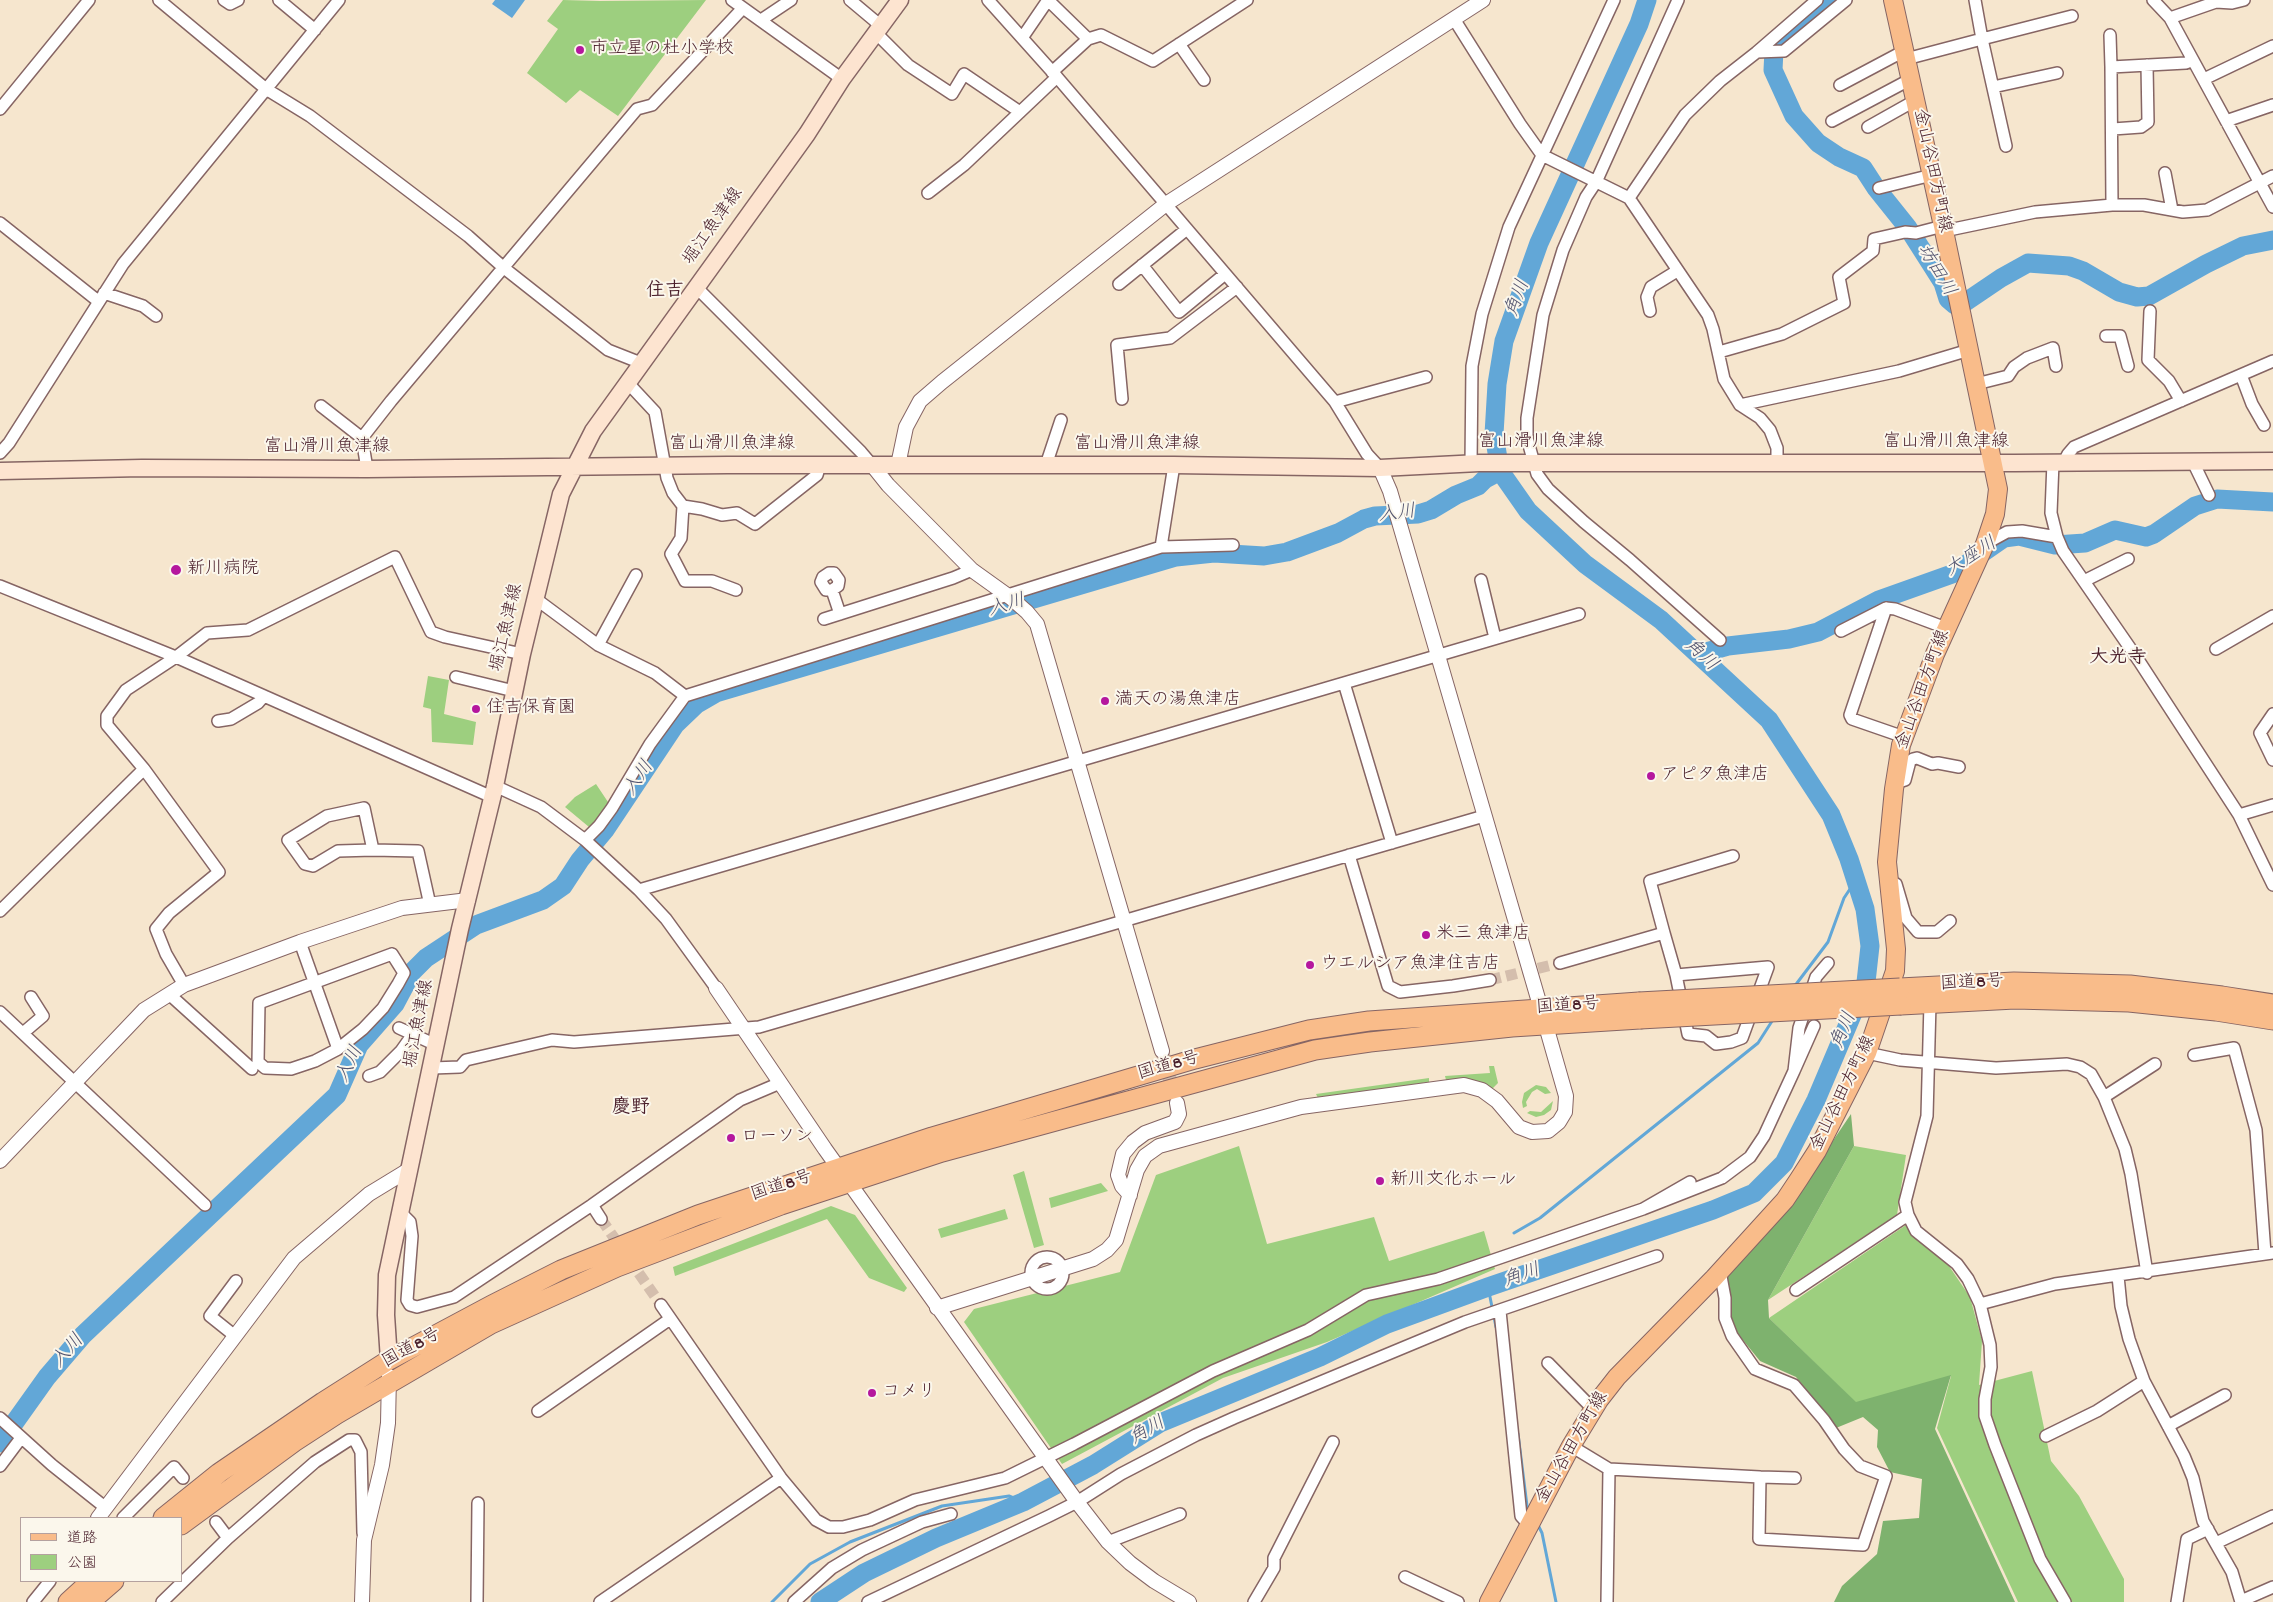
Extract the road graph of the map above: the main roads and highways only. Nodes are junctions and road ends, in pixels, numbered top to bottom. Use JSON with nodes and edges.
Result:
{"nodes":[{"id":1,"x":900,"y":0,"type":"edge"},
{"id":2,"x":1893,"y":0,"type":"edge"},
{"id":3,"x":2273,"y":461,"type":"edge"},
{"id":4,"x":1993,"y":463,"type":"junction"},
{"id":5,"x":575,"y":466,"type":"junction"},
{"id":6,"x":0,"y":471,"type":"edge"},
{"id":7,"x":1901,"y":996,"type":"junction"},
{"id":8,"x":2273,"y":1004,"type":"edge"},
{"id":9,"x":2273,"y":1020,"type":"edge"},
{"id":10,"x":845,"y":1175,"type":"junction"},
{"id":11,"x":389,"y":1360,"type":"junction"},
{"id":12,"x":163,"y":1517,"type":"edge"},
{"id":13,"x":182,"y":1524,"type":"edge"},
{"id":14,"x":90,"y":1582,"type":"edge"},
{"id":15,"x":113,"y":1582,"type":"edge"},
{"id":16,"x":68,"y":1602,"type":"edge"},
{"id":17,"x":90,"y":1602,"type":"edge"},
{"id":18,"x":1489,"y":1602,"type":"edge"}],
"edges":[{"from":1,"to":5,"type":"main road","name":"堀江魚津線"},
{"from":2,"to":4,"type":"main road","name":"金山谷田方町線"},
{"from":3,"to":4,"type":"main road","name":"富山滑川魚津線"},
{"from":4,"to":5,"type":"main road","name":"富山滑川魚津線"},
{"from":4,"to":18,"type":"main road","name":"金山谷田方町線"},
{"from":5,"to":6,"type":"main road","name":"富山滑川魚津線"},
{"from":5,"to":11,"type":"main road","name":"堀江魚津線"},
{"from":7,"to":8,"type":"highway","name":"国道8号"},
{"from":7,"to":9,"type":"highway","name":"国道8号"},
{"from":7,"to":10,"type":"highway","name":"国道8号","bridge":true},
{"from":10,"to":11,"type":"highway","name":"国道8号"},
{"from":10,"to":13,"type":"highway","name":"国道8号"},
{"from":11,"to":12,"type":"highway","name":"国道8号"},
{"from":14,"to":16,"type":"highway"},
{"from":15,"to":17,"type":"highway"}]}
